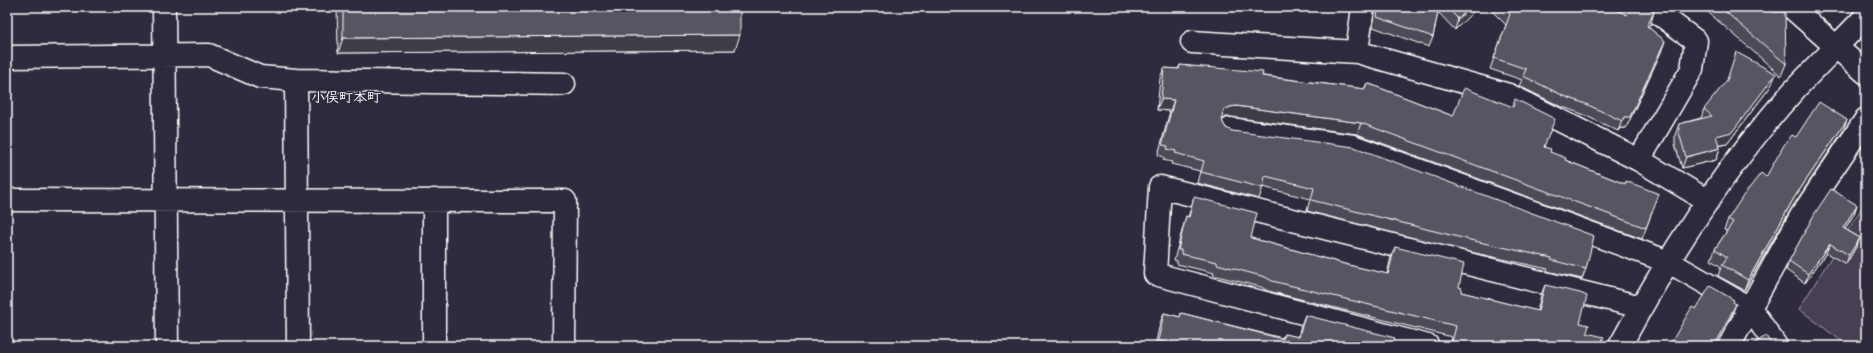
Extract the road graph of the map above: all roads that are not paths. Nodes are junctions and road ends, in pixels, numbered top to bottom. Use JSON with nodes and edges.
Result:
{"nodes":[{"id":1,"x":164,"y":7,"type":"edge"},
{"id":2,"x":1363,"y":7,"type":"edge"},
{"id":3,"x":1650,"y":7,"type":"edge"},
{"id":4,"x":1792,"y":7,"type":"edge"},
{"id":5,"x":1866,"y":16,"type":"edge"},
{"id":6,"x":1192,"y":42,"type":"dead end"},
{"id":7,"x":1836,"y":48,"type":"junction"},
{"id":8,"x":1357,"y":52,"type":"junction"},
{"id":9,"x":164,"y":54,"type":"junction"},
{"id":10,"x":7,"y":57,"type":"edge"},
{"id":11,"x":1866,"y":73,"type":"edge"},
{"id":12,"x":296,"y":80,"type":"junction"},
{"id":13,"x":564,"y":84,"type":"dead end"},
{"id":14,"x":1866,"y":119,"type":"edge"},
{"id":15,"x":1230,"y":129,"type":"edge"},
{"id":16,"x":1639,"y":160,"type":"junction"},
{"id":17,"x":7,"y":200,"type":"edge"},
{"id":18,"x":165,"y":200,"type":"junction"},
{"id":19,"x":434,"y":200,"type":"junction"},
{"id":20,"x":297,"y":201,"type":"junction"},
{"id":21,"x":1708,"y":201,"type":"junction"},
{"id":22,"x":1669,"y":262,"type":"junction"},
{"id":23,"x":1641,"y":307,"type":"junction"},
{"id":24,"x":1751,"y":309,"type":"junction"},
{"id":25,"x":166,"y":346,"type":"edge"},
{"id":26,"x":298,"y":346,"type":"edge"},
{"id":27,"x":434,"y":346,"type":"edge"},
{"id":28,"x":564,"y":346,"type":"edge"},
{"id":29,"x":1428,"y":346,"type":"edge"},
{"id":30,"x":1620,"y":346,"type":"edge"},
{"id":31,"x":1729,"y":346,"type":"edge"},
{"id":32,"x":1776,"y":346,"type":"edge"}],
"edges":[{"from":1,"to":9,"type":"street"},
{"from":2,"to":8,"type":"street"},
{"from":3,"to":16,"type":"street"},
{"from":4,"to":7,"type":"street"},
{"from":5,"to":7,"type":"street"},
{"from":6,"to":8,"type":"street"},
{"from":7,"to":11,"type":"street"},
{"from":7,"to":21,"type":"street"},
{"from":8,"to":16,"type":"street"},
{"from":9,"to":10,"type":"street"},
{"from":9,"to":12,"type":"street"},
{"from":9,"to":18,"type":"street"},
{"from":12,"to":13,"type":"street"},
{"from":12,"to":20,"type":"street"},
{"from":14,"to":24,"type":"street"},
{"from":15,"to":22,"type":"street"},
{"from":16,"to":21,"type":"street"},
{"from":17,"to":18,"type":"street"},
{"from":18,"to":20,"type":"street"},
{"from":18,"to":25,"type":"street"},
{"from":19,"to":20,"type":"street"},
{"from":19,"to":27,"type":"street"},
{"from":19,"to":28,"type":"street"},
{"from":20,"to":26,"type":"street"},
{"from":21,"to":22,"type":"street"},
{"from":22,"to":23,"type":"street"},
{"from":22,"to":24,"type":"street"},
{"from":23,"to":29,"type":"street"},
{"from":23,"to":30,"type":"street"},
{"from":24,"to":31,"type":"street"},
{"from":24,"to":32,"type":"street"}]}
